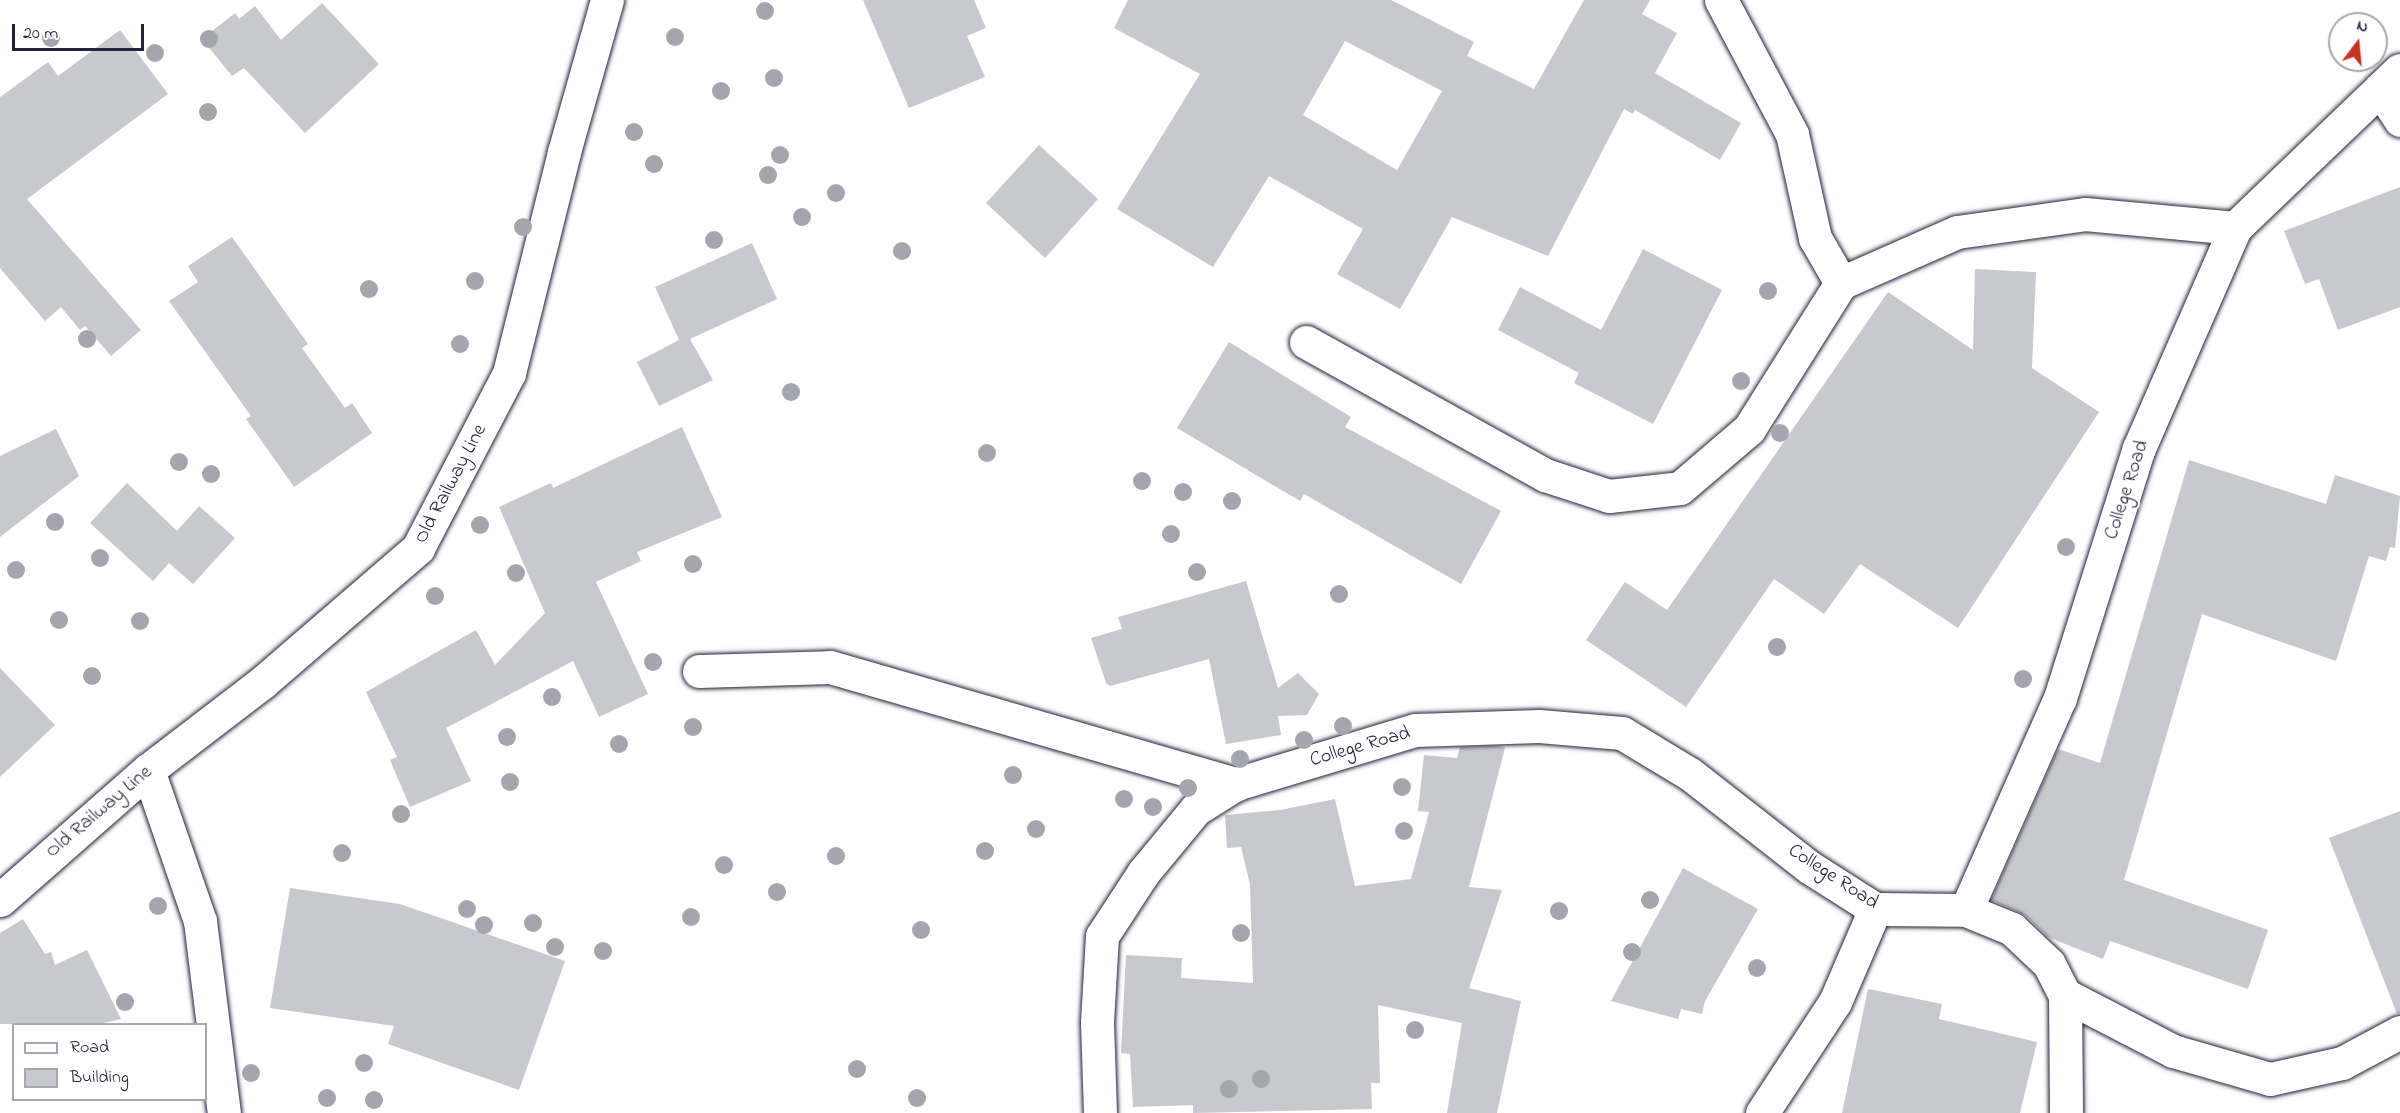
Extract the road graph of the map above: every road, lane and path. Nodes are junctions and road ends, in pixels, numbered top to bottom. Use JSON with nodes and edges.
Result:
{"nodes":[{"id":1,"x":607,"y":0,"type":"edge"},
{"id":2,"x":1721,"y":0,"type":"edge"},
{"id":3,"x":2390,"y":80,"type":"edge"},
{"id":4,"x":2400,"y":120,"type":"edge"},
{"id":5,"x":2235,"y":228,"type":"junction"},
{"id":6,"x":1841,"y":283,"type":"junction"},
{"id":7,"x":1306,"y":342,"type":"dead end"},
{"id":8,"x":699,"y":671,"type":"dead end"},
{"id":9,"x":148,"y":770,"type":"junction"},
{"id":10,"x":1236,"y":784,"type":"junction"},
{"id":11,"x":0,"y":900,"type":"edge"},
{"id":12,"x":1875,"y":909,"type":"junction"},
{"id":13,"x":1966,"y":910,"type":"junction"},
{"id":14,"x":2065,"y":995,"type":"junction"},
{"id":15,"x":2400,"y":1032,"type":"edge"},
{"id":16,"x":224,"y":1113,"type":"edge"},
{"id":17,"x":1100,"y":1113,"type":"edge"},
{"id":18,"x":1762,"y":1113,"type":"edge"},
{"id":19,"x":2066,"y":1113,"type":"edge"}],
"edges":[{"from":1,"to":9,"type":"street","name":"Old Railway Line"},
{"from":2,"to":6,"type":"street"},
{"from":3,"to":4,"type":"street"},
{"from":3,"to":5,"type":"street","name":"College Road"},
{"from":5,"to":6,"type":"street"},
{"from":5,"to":13,"type":"street","name":"College Road"},
{"from":6,"to":7,"type":"street"},
{"from":8,"to":10,"type":"street"},
{"from":9,"to":11,"type":"street","name":"Old Railway Line"},
{"from":9,"to":16,"type":"street"},
{"from":10,"to":12,"type":"street","name":"College Road"},
{"from":10,"to":17,"type":"street","name":"College Road"},
{"from":12,"to":13,"type":"street","name":"College Road"},
{"from":12,"to":18,"type":"street"},
{"from":13,"to":14,"type":"street"},
{"from":14,"to":15,"type":"street"},
{"from":14,"to":19,"type":"street"}]}
